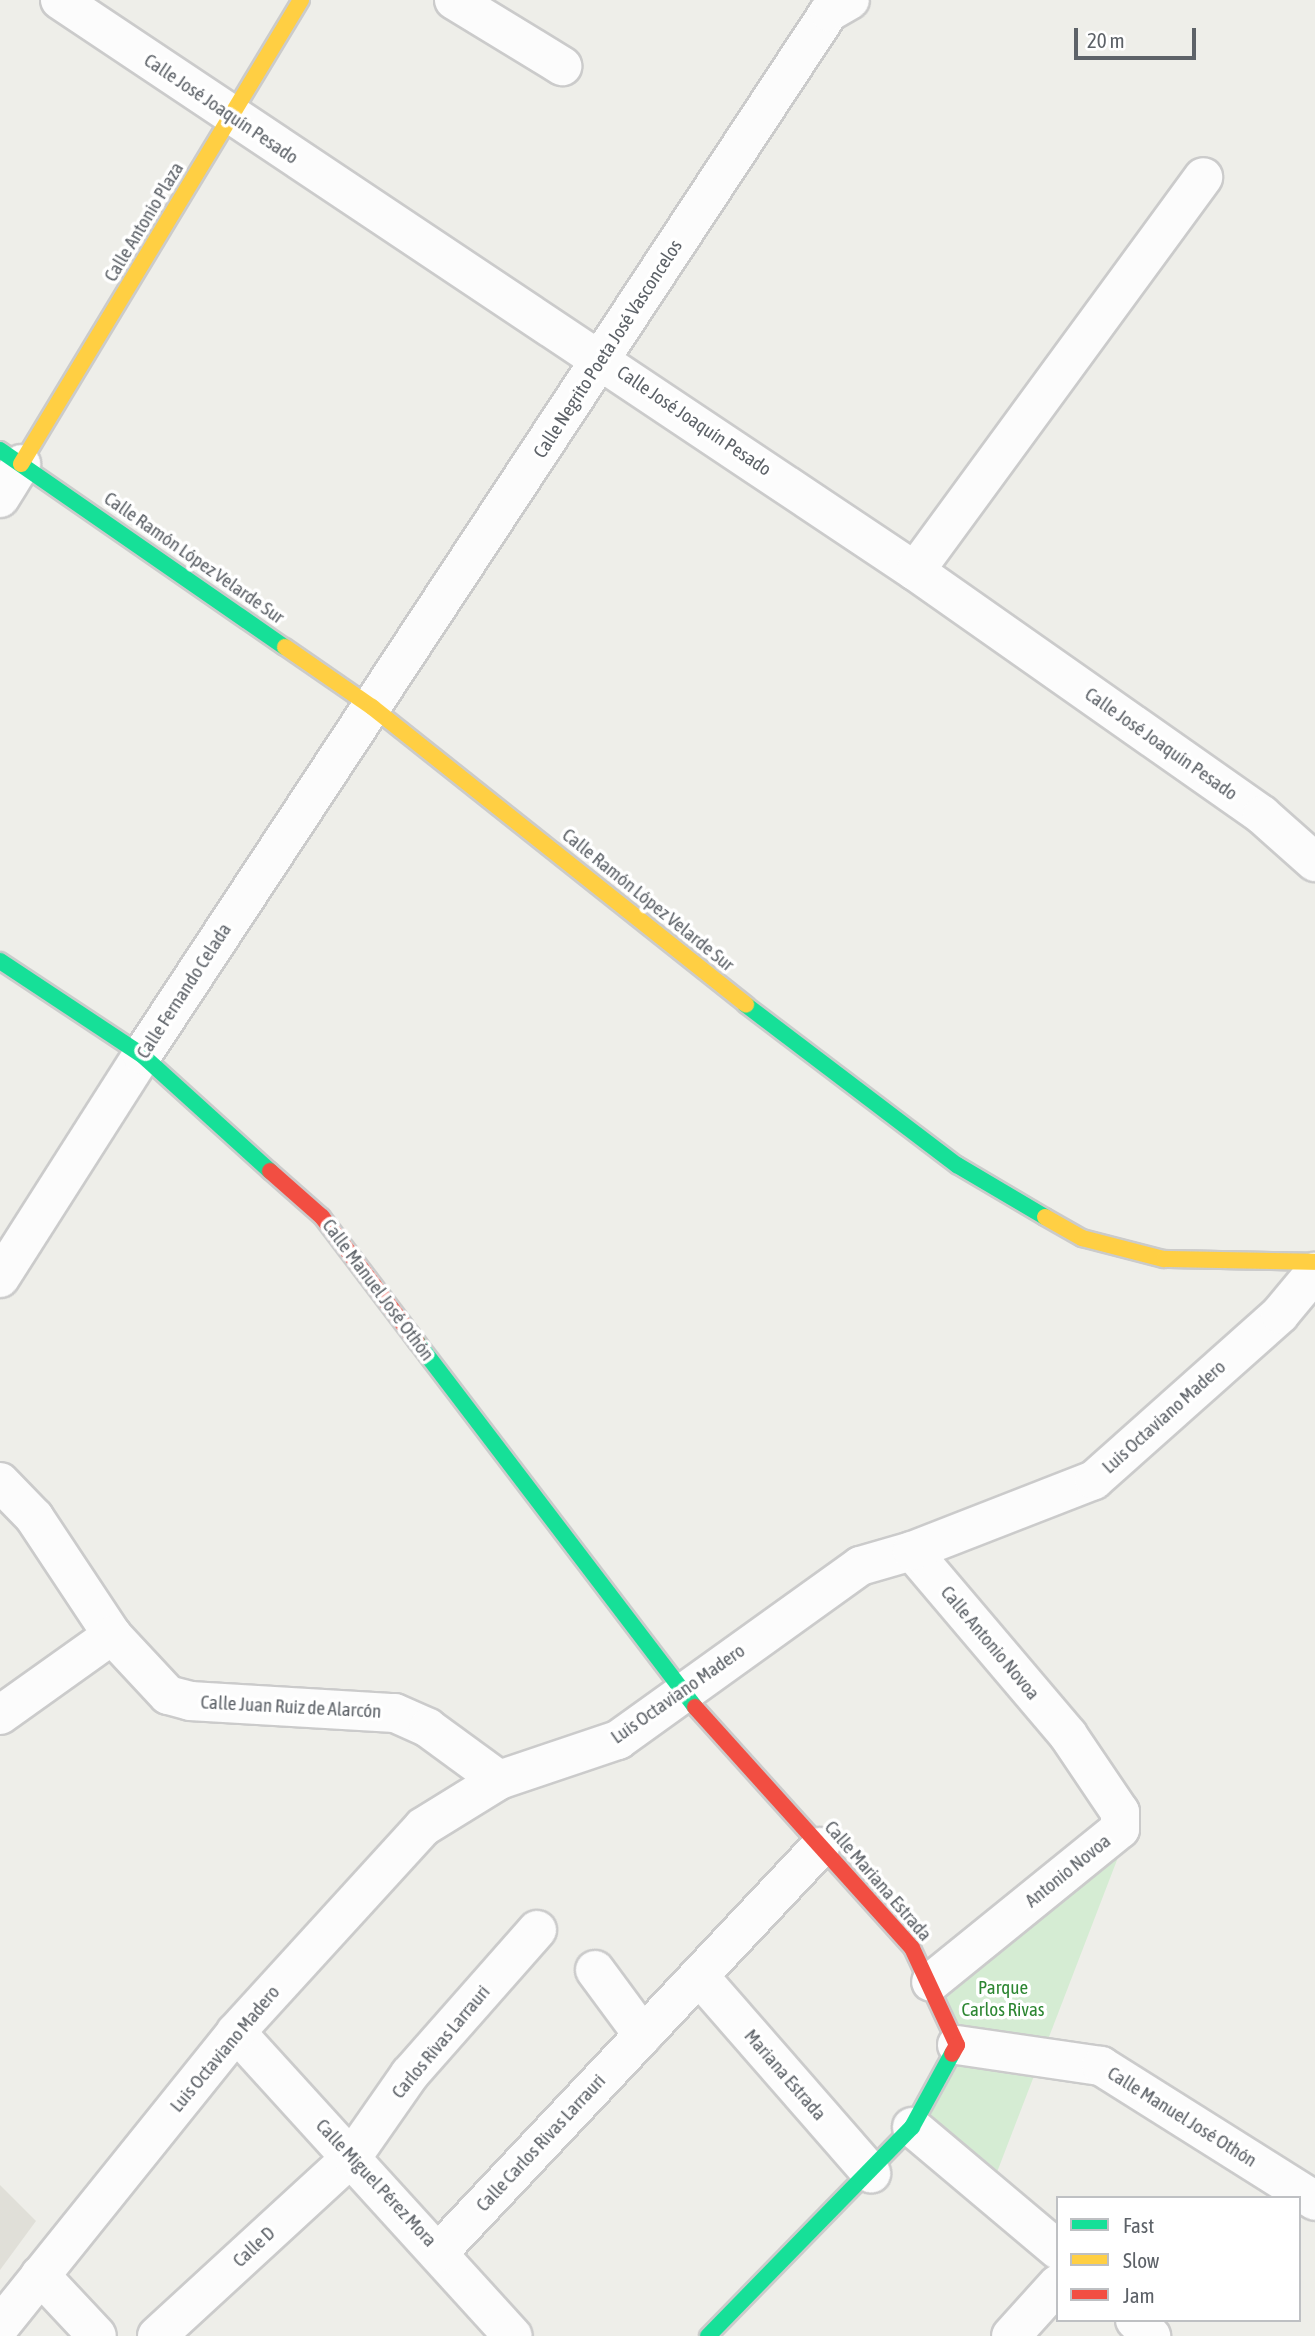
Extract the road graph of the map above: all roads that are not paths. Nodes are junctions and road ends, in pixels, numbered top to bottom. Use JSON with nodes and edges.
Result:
{"nodes":[{"id":1,"x":60,"y":0,"type":"edge"},
{"id":2,"x":301,"y":0,"type":"edge"},
{"id":3,"x":454,"y":0,"type":"edge"},
{"id":4,"x":830,"y":4,"type":"edge"},
{"id":5,"x":562,"y":66,"type":"dead end"},
{"id":6,"x":233,"y":118,"type":"junction"},
{"id":7,"x":1203,"y":177,"type":"dead end"},
{"id":8,"x":601,"y":359,"type":"junction"},
{"id":9,"x":10,"y":457,"type":"edge"},
{"id":10,"x":0,"y":498,"type":"edge"},
{"id":11,"x":915,"y":571,"type":"junction"},
{"id":12,"x":372,"y":707,"type":"junction"},
{"id":13,"x":1315,"y":862,"type":"edge"},
{"id":14,"x":0,"y":961,"type":"edge"},
{"id":15,"x":142,"y":1055,"type":"junction"},
{"id":16,"x":1315,"y":1262,"type":"edge"},
{"id":17,"x":1315,"y":1272,"type":"edge"},
{"id":18,"x":0,"y":1278,"type":"edge"},
{"id":19,"x":0,"y":1482,"type":"edge"},
{"id":20,"x":912,"y":1551,"type":"junction"},
{"id":21,"x":112,"y":1635,"type":"junction"},
{"id":22,"x":682,"y":1693,"type":"junction"},
{"id":23,"x":0,"y":1715,"type":"edge"},
{"id":24,"x":1068,"y":1735,"type":"joint"},
{"id":25,"x":499,"y":1780,"type":"junction"},
{"id":26,"x":820,"y":1847,"type":"junction"},
{"id":27,"x":537,"y":1930,"type":"dead end"},
{"id":28,"x":595,"y":1969,"type":"dead end"},
{"id":29,"x":699,"y":1976,"type":"junction"},
{"id":30,"x":931,"y":1982,"type":"junction"},
{"id":31,"x":236,"y":2032,"type":"junction"},
{"id":32,"x":643,"y":2035,"type":"junction"},
{"id":33,"x":957,"y":2045,"type":"junction"},
{"id":34,"x":912,"y":2127,"type":"junction"},
{"id":35,"x":352,"y":2157,"type":"junction"},
{"id":36,"x":871,"y":2173,"type":"junction"},
{"id":37,"x":1315,"y":2201,"type":"edge"},
{"id":38,"x":1056,"y":2248,"type":"edge"},
{"id":39,"x":439,"y":2252,"type":"junction"},
{"id":40,"x":40,"y":2275,"type":"junction"},
{"id":41,"x":1056,"y":2286,"type":"edge"},
{"id":42,"x":1137,"y":2322,"type":"edge"},
{"id":43,"x":0,"y":2326,"type":"edge"},
{"id":44,"x":504,"y":2333,"type":"edge"},
{"id":45,"x":97,"y":2336,"type":"edge"},
{"id":46,"x":157,"y":2336,"type":"edge"},
{"id":47,"x":708,"y":2336,"type":"edge"},
{"id":48,"x":1010,"y":2336,"type":"edge"},
{"id":49,"x":1151,"y":2336,"type":"edge"}],
"edges":[{"from":1,"to":6,"type":"street","name":"Calle José Joaquín Pesado"},
{"from":2,"to":6,"type":"street","name":"Calle Antonio Plaza"},
{"from":3,"to":5,"type":"street"},
{"from":4,"to":8,"type":"street","name":"Calle Negrito Poeta José Vasconcelos"},
{"from":6,"to":8,"type":"street","name":"Calle José Joaquín Pesado"},
{"from":6,"to":9,"type":"street","name":"Calle Antonio Plaza"},
{"from":7,"to":11,"type":"street"},
{"from":8,"to":11,"type":"street","name":"Calle José Joaquín Pesado"},
{"from":8,"to":12,"type":"street","name":"Calle Negrito Poeta José Vasconcelos"},
{"from":9,"to":10,"type":"street"},
{"from":9,"to":12,"type":"street","name":"Calle Ramón López Velarde Sur"},
{"from":11,"to":13,"type":"street","name":"Calle José Joaquín Pesado"},
{"from":12,"to":15,"type":"street","name":"Calle Fernando Celada"},
{"from":12,"to":16,"type":"street","name":"Calle Ramón López Velarde Sur"},
{"from":14,"to":15,"type":"street","name":"Calle Manuel José Othón"},
{"from":15,"to":18,"type":"street","name":"Calle Fernando Celada"},
{"from":15,"to":22,"type":"street","name":"Calle Manuel José Othón"},
{"from":17,"to":20,"type":"street","name":"Luis Octaviano Madero"},
{"from":19,"to":21,"type":"street","name":"Calle Juan Ruiz de Alarcón"},
{"from":20,"to":22,"type":"street","name":"Luis Octaviano Madero"},
{"from":20,"to":24,"type":"street","name":"Calle Antonio Novoa"},
{"from":21,"to":23,"type":"street"},
{"from":21,"to":25,"type":"street","name":"Calle Juan Ruiz de Alarcón"},
{"from":22,"to":25,"type":"street","name":"Luis Octaviano Madero"},
{"from":22,"to":26,"type":"street","name":"Calle Mariana Estrada"},
{"from":24,"to":30,"type":"street","name":"Antonio Novoa"},
{"from":25,"to":31,"type":"street","name":"Luis Octaviano Madero"},
{"from":26,"to":29,"type":"street","name":"Calle Carlos Rivas Larrauri"},
{"from":26,"to":30,"type":"street","name":"Calle Mariana Estrada"},
{"from":27,"to":35,"type":"street","name":"Carlos Rivas Larrauri"},
{"from":28,"to":32,"type":"street"},
{"from":29,"to":32,"type":"street","name":"Calle Carlos Rivas Larrauri"},
{"from":29,"to":36,"type":"street","name":"Mariana Estrada"},
{"from":30,"to":33,"type":"street","name":"Calle Mariana Estrada"},
{"from":31,"to":35,"type":"street","name":"Calle Miguel Pérez Mora"},
{"from":31,"to":40,"type":"street","name":"Luis Octaviano Madero"},
{"from":32,"to":39,"type":"street","name":"Calle Carlos Rivas Larrauri"},
{"from":33,"to":34,"type":"street"},
{"from":33,"to":37,"type":"street","name":"Calle Manuel José Othón"},
{"from":34,"to":36,"type":"street"},
{"from":34,"to":38,"type":"street"},
{"from":35,"to":39,"type":"street","name":"Calle Miguel Pérez Mora"},
{"from":35,"to":46,"type":"street","name":"Calle D"},
{"from":36,"to":47,"type":"street"},
{"from":39,"to":44,"type":"street","name":"Calle Miguel Pérez Mora"},
{"from":40,"to":43,"type":"street","name":"Luis Octaviano Madero"},
{"from":40,"to":45,"type":"street"},
{"from":41,"to":48,"type":"street"},
{"from":42,"to":49,"type":"street"}]}
